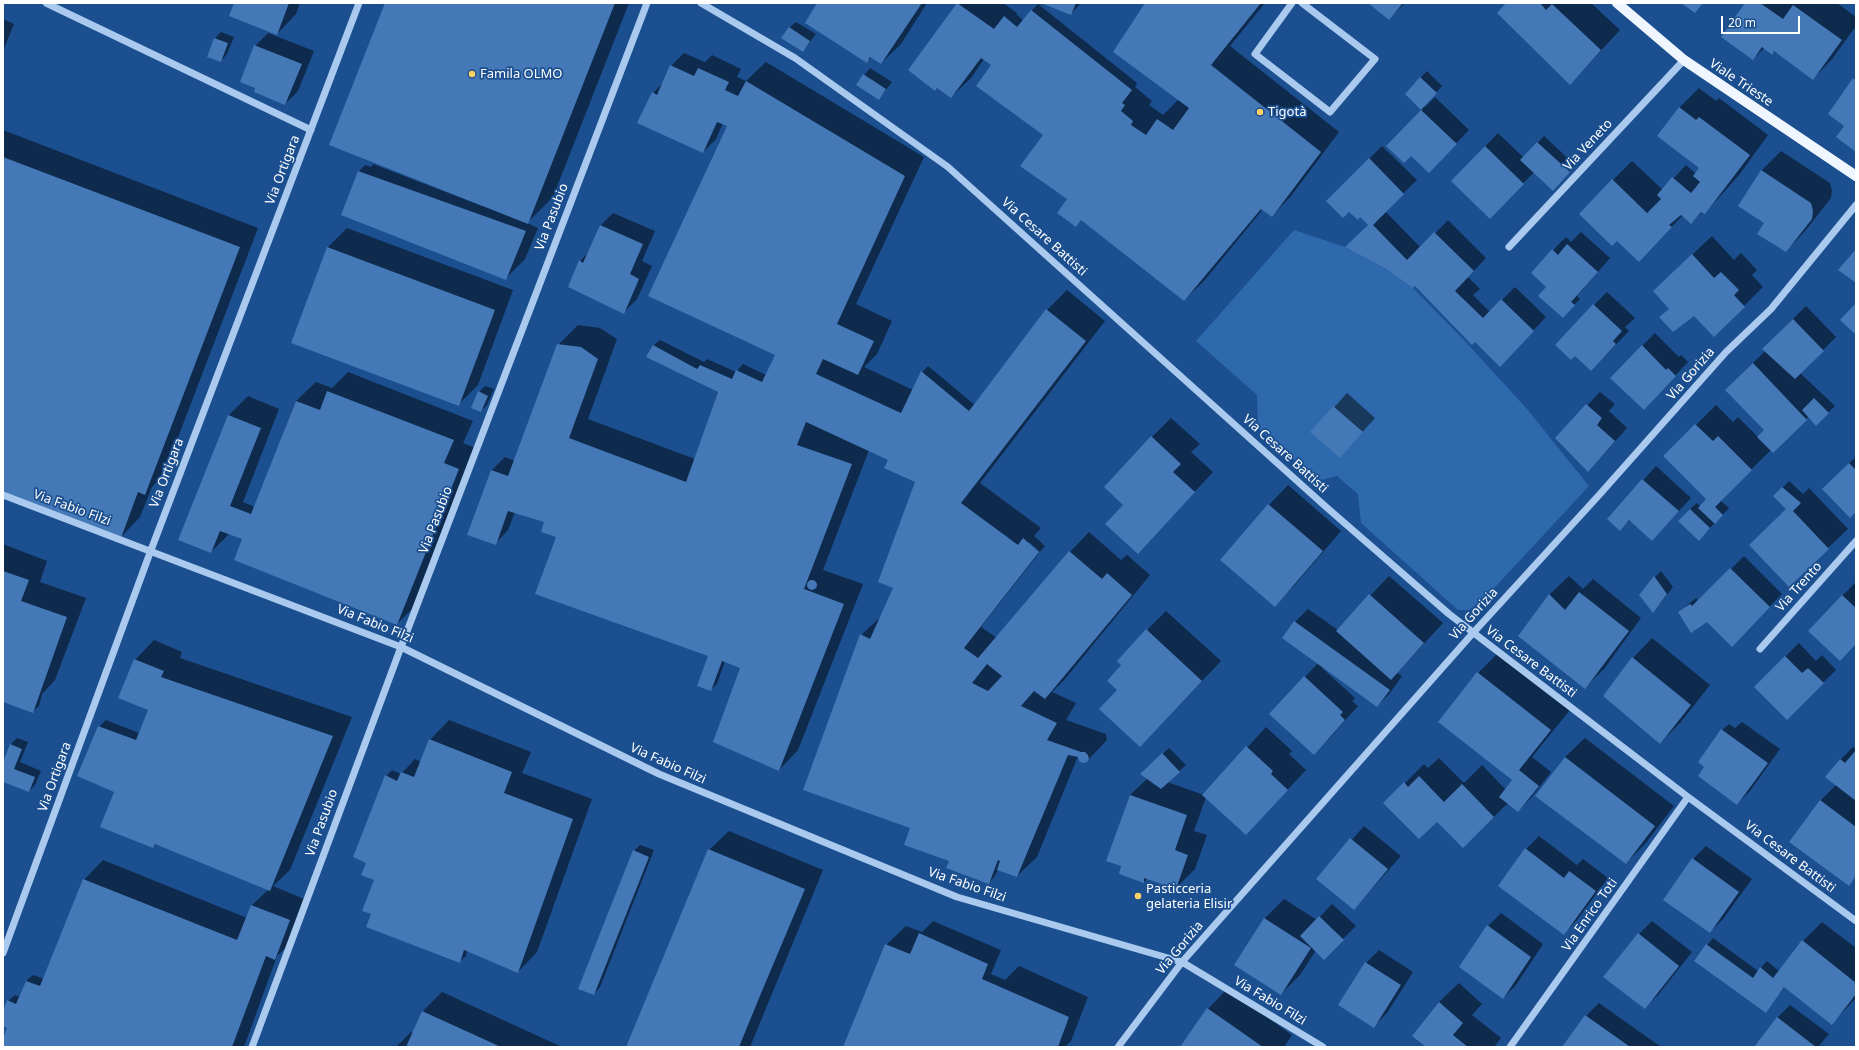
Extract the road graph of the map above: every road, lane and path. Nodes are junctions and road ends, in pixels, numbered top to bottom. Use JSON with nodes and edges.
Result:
{"nodes":[{"id":1,"x":46,"y":3,"type":"edge"},
{"id":2,"x":359,"y":3,"type":"edge"},
{"id":3,"x":647,"y":3,"type":"edge"},
{"id":4,"x":701,"y":3,"type":"edge"},
{"id":5,"x":1292,"y":3,"type":"edge"},
{"id":6,"x":1302,"y":3,"type":"edge"},
{"id":7,"x":1617,"y":3,"type":"edge"},
{"id":8,"x":1684,"y":60,"type":"junction"},
{"id":9,"x":311,"y":130,"type":"junction"},
{"id":10,"x":1856,"y":176,"type":"edge"},
{"id":11,"x":1856,"y":205,"type":"edge"},
{"id":12,"x":1509,"y":247,"type":"dead end"},
{"id":13,"x":3,"y":495,"type":"edge"},
{"id":14,"x":1856,"y":540,"type":"edge"},
{"id":15,"x":151,"y":550,"type":"junction"},
{"id":16,"x":1473,"y":633,"type":"junction"},
{"id":17,"x":401,"y":647,"type":"junction"},
{"id":18,"x":1760,"y":649,"type":"dead end"},
{"id":19,"x":1688,"y":797,"type":"junction"},
{"id":20,"x":1856,"y":921,"type":"edge"},
{"id":21,"x":3,"y":953,"type":"edge"},
{"id":22,"x":1182,"y":962,"type":"junction"},
{"id":23,"x":252,"y":1047,"type":"edge"},
{"id":24,"x":1118,"y":1047,"type":"edge"},
{"id":25,"x":1323,"y":1047,"type":"edge"},
{"id":26,"x":1510,"y":1047,"type":"edge"}],
"edges":[{"from":1,"to":9,"type":"street"},
{"from":2,"to":9,"type":"street","name":"Via Ortigara"},
{"from":3,"to":17,"type":"street","name":"Via Pasubio"},
{"from":4,"to":16,"type":"street","name":"Via Cesare Battisti"},
{"from":5,"to":6,"type":"street"},
{"from":7,"to":8,"type":"main road","name":"Viale Trieste"},
{"from":8,"to":10,"type":"main road","name":"Viale Trieste"},
{"from":8,"to":12,"type":"street","name":"Via Veneto"},
{"from":9,"to":15,"type":"street","name":"Via Ortigara"},
{"from":11,"to":16,"type":"street","name":"Via Gorizia"},
{"from":13,"to":15,"type":"street","name":"Via Fabio Filzi"},
{"from":14,"to":18,"type":"street","name":"Via Trento"},
{"from":15,"to":17,"type":"street","name":"Via Fabio Filzi"},
{"from":15,"to":21,"type":"street","name":"Via Ortigara"},
{"from":16,"to":19,"type":"street","name":"Via Cesare Battisti"},
{"from":16,"to":22,"type":"street","name":"Via Gorizia"},
{"from":17,"to":22,"type":"street","name":"Via Fabio Filzi"},
{"from":17,"to":23,"type":"street","name":"Via Pasubio"},
{"from":19,"to":20,"type":"street","name":"Via Cesare Battisti"},
{"from":19,"to":26,"type":"street","name":"Via Enrico Toti"},
{"from":22,"to":24,"type":"street","name":"Via Gorizia"},
{"from":22,"to":25,"type":"street","name":"Via Fabio Filzi"}]}
